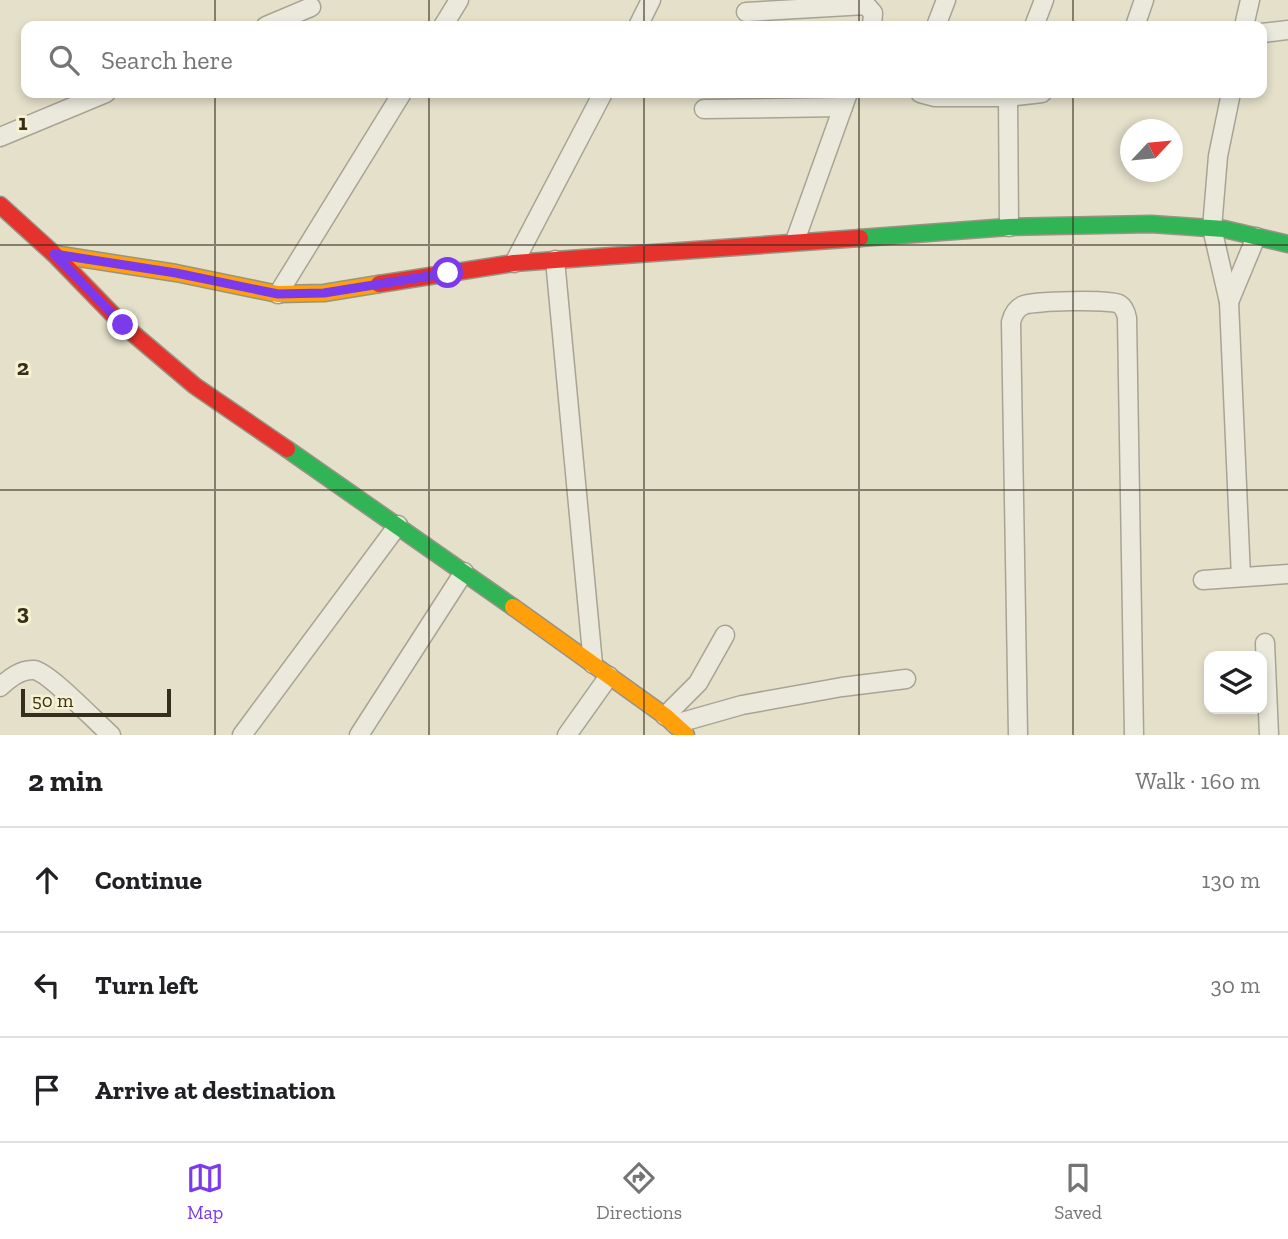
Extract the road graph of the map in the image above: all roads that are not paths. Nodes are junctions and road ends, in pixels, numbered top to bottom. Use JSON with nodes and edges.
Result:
{"nodes":[{"id":1,"x":459,"y":0,"type":"edge"},
{"id":2,"x":651,"y":0,"type":"edge"},
{"id":3,"x":946,"y":0,"type":"edge"},
{"id":4,"x":1044,"y":0,"type":"edge"},
{"id":5,"x":1144,"y":0,"type":"edge"},
{"id":6,"x":1250,"y":0,"type":"edge"},
{"id":7,"x":311,"y":7,"type":"dead end"},
{"id":8,"x":746,"y":12,"type":"dead end"},
{"id":9,"x":278,"y":21,"type":"edge"},
{"id":10,"x":446,"y":21,"type":"edge"},
{"id":11,"x":640,"y":21,"type":"edge"},
{"id":12,"x":872,"y":21,"type":"edge"},
{"id":13,"x":938,"y":21,"type":"edge"},
{"id":14,"x":1036,"y":21,"type":"edge"},
{"id":15,"x":1137,"y":21,"type":"edge"},
{"id":16,"x":1245,"y":21,"type":"edge"},
{"id":17,"x":1288,"y":30,"type":"edge"},
{"id":18,"x":1267,"y":32,"type":"edge"},
{"id":19,"x":94,"y":98,"type":"edge"},
{"id":20,"x":399,"y":98,"type":"edge"},
{"id":21,"x":600,"y":98,"type":"edge"},
{"id":22,"x":1009,"y":98,"type":"edge"},
{"id":23,"x":1229,"y":98,"type":"edge"},
{"id":24,"x":846,"y":100,"type":"edge"},
{"id":25,"x":704,"y":109,"type":"dead end"},
{"id":26,"x":0,"y":137,"type":"edge"},
{"id":27,"x":0,"y":205,"type":"edge"},
{"id":28,"x":1009,"y":227,"type":"junction"},
{"id":29,"x":1212,"y":228,"type":"junction"},
{"id":30,"x":1256,"y":237,"type":"junction"},
{"id":31,"x":795,"y":241,"type":"junction"},
{"id":32,"x":1288,"y":244,"type":"edge"},
{"id":33,"x":54,"y":254,"type":"junction"},
{"id":34,"x":555,"y":260,"type":"junction"},
{"id":35,"x":514,"y":263,"type":"junction"},
{"id":36,"x":278,"y":294,"type":"junction"},
{"id":37,"x":1228,"y":302,"type":"junction"},
{"id":38,"x":398,"y":525,"type":"junction"},
{"id":39,"x":464,"y":572,"type":"junction"},
{"id":40,"x":1288,"y":574,"type":"edge"},
{"id":41,"x":1241,"y":578,"type":"junction"},
{"id":42,"x":1203,"y":580,"type":"dead end"},
{"id":43,"x":725,"y":635,"type":"dead end"},
{"id":44,"x":1265,"y":643,"type":"dead end"},
{"id":45,"x":593,"y":664,"type":"junction"},
{"id":46,"x":609,"y":676,"type":"junction"},
{"id":47,"x":906,"y":679,"type":"dead end"},
{"id":48,"x":0,"y":687,"type":"edge"},
{"id":49,"x":675,"y":725,"type":"edge"},
{"id":50,"x":111,"y":735,"type":"edge"},
{"id":51,"x":242,"y":735,"type":"edge"},
{"id":52,"x":359,"y":735,"type":"edge"},
{"id":53,"x":567,"y":735,"type":"edge"},
{"id":54,"x":1018,"y":735,"type":"edge"},
{"id":55,"x":1134,"y":735,"type":"edge"},
{"id":56,"x":1269,"y":735,"type":"edge"}],
"edges":[{"from":1,"to":10,"type":"street"},
{"from":2,"to":11,"type":"street"},
{"from":3,"to":13,"type":"street"},
{"from":4,"to":14,"type":"street"},
{"from":5,"to":15,"type":"street"},
{"from":6,"to":16,"type":"street"},
{"from":7,"to":9,"type":"street"},
{"from":8,"to":12,"type":"street"},
{"from":17,"to":18,"type":"street"},
{"from":19,"to":26,"type":"street"},
{"from":20,"to":36,"type":"street"},
{"from":21,"to":35,"type":"street"},
{"from":22,"to":28,"type":"street"},
{"from":23,"to":29,"type":"street"},
{"from":24,"to":25,"type":"street"},
{"from":24,"to":31,"type":"street"},
{"from":27,"to":33,"type":"street"},
{"from":28,"to":29,"type":"street"},
{"from":28,"to":31,"type":"street"},
{"from":29,"to":30,"type":"street"},
{"from":29,"to":37,"type":"street"},
{"from":30,"to":32,"type":"street"},
{"from":30,"to":37,"type":"street"},
{"from":31,"to":34,"type":"street"},
{"from":33,"to":36,"type":"street"},
{"from":33,"to":38,"type":"street"},
{"from":34,"to":35,"type":"street"},
{"from":34,"to":45,"type":"street"},
{"from":35,"to":36,"type":"street"},
{"from":37,"to":41,"type":"street"},
{"from":38,"to":39,"type":"street"},
{"from":38,"to":51,"type":"street"},
{"from":39,"to":45,"type":"street"},
{"from":39,"to":52,"type":"street"},
{"from":40,"to":41,"type":"street"},
{"from":41,"to":42,"type":"street"},
{"from":43,"to":49,"type":"street"},
{"from":44,"to":56,"type":"street"},
{"from":45,"to":46,"type":"street"},
{"from":46,"to":49,"type":"street"},
{"from":46,"to":53,"type":"street"},
{"from":47,"to":49,"type":"street"},
{"from":48,"to":50,"type":"street"},
{"from":54,"to":55,"type":"street"}]}
